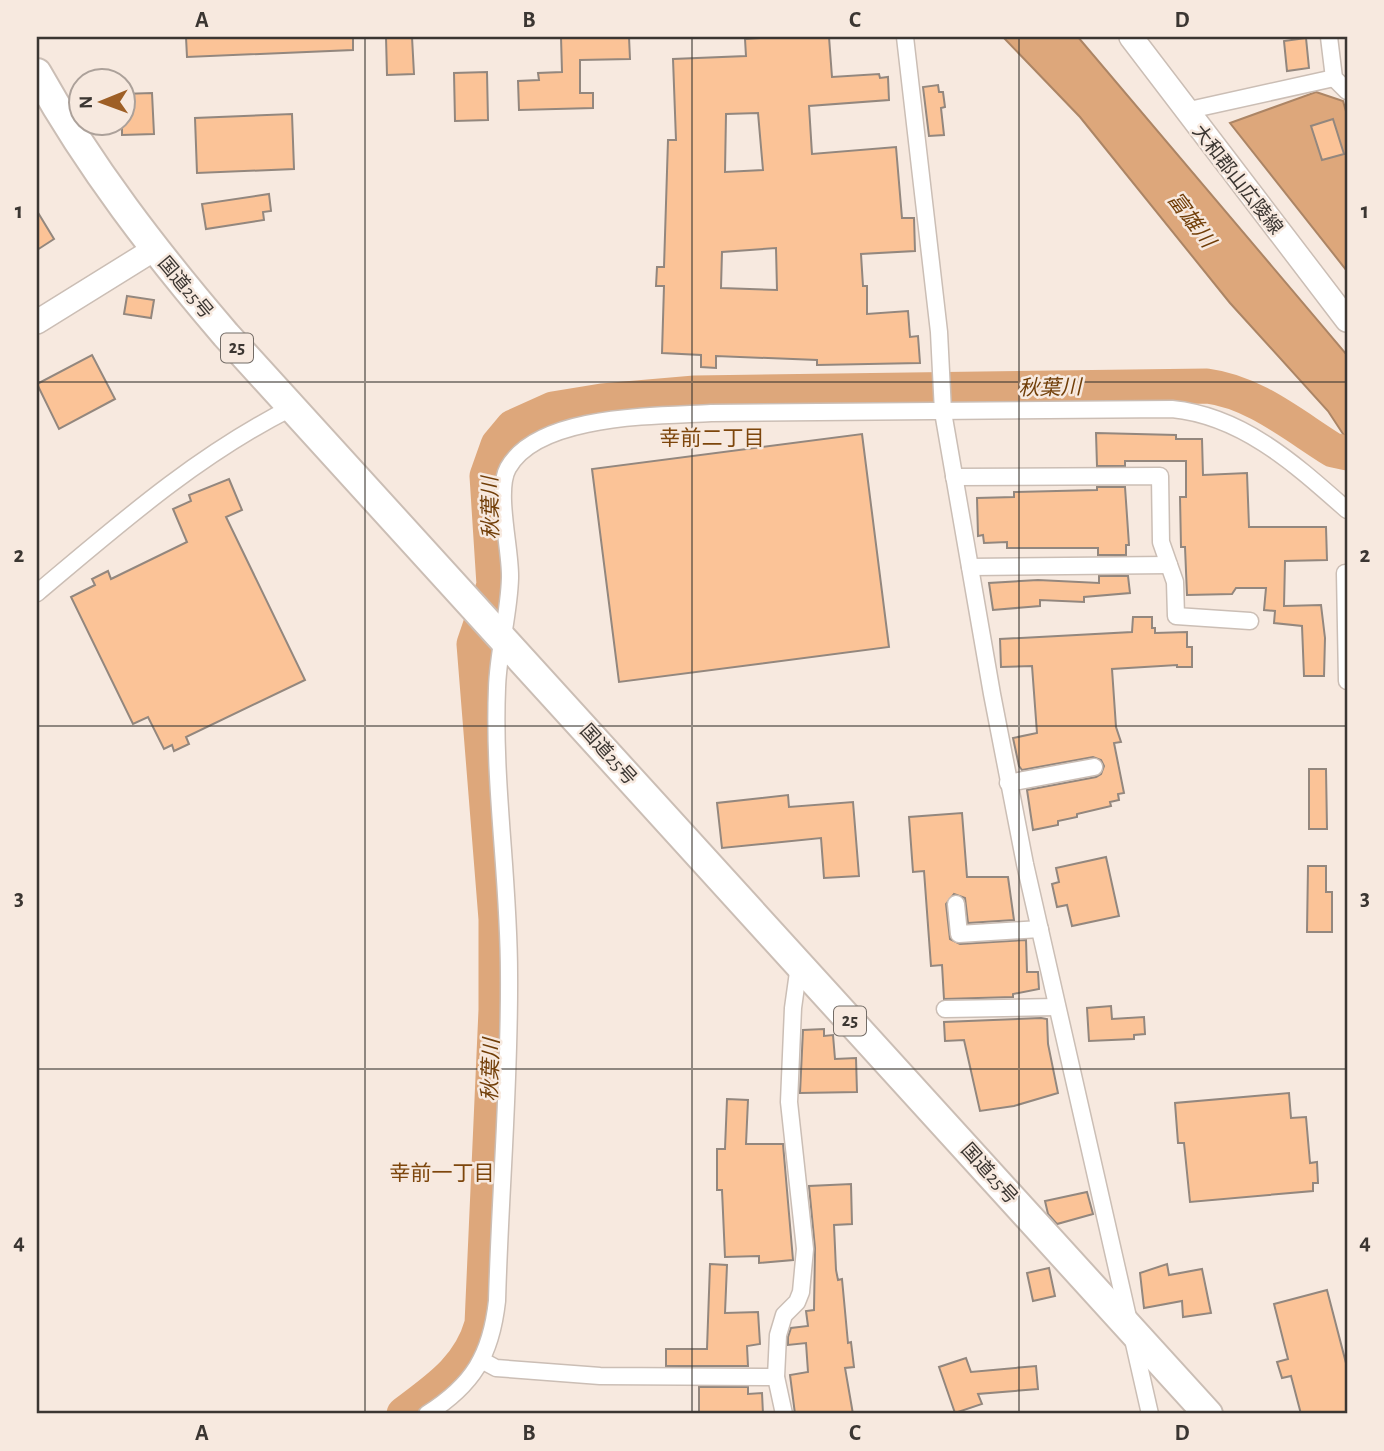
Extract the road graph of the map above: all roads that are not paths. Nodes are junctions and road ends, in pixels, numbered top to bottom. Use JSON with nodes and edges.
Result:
{"nodes":[{"id":1,"x":905,"y":37,"type":"edge"},
{"id":2,"x":1130,"y":37,"type":"edge"},
{"id":3,"x":1329,"y":37,"type":"edge"},
{"id":4,"x":37,"y":73,"type":"edge"},
{"id":5,"x":1334,"y":78,"type":"junction"},
{"id":6,"x":1347,"y":91,"type":"edge"},
{"id":7,"x":1185,"y":111,"type":"junction"},
{"id":8,"x":153,"y":250,"type":"junction"},
{"id":9,"x":1347,"y":320,"type":"edge"},
{"id":10,"x":37,"y":322,"type":"edge"},
{"id":11,"x":291,"y":408,"type":"junction"},
{"id":12,"x":943,"y":412,"type":"junction"},
{"id":13,"x":954,"y":477,"type":"junction"},
{"id":14,"x":1347,"y":510,"type":"edge"},
{"id":15,"x":1169,"y":565,"type":"junction"},
{"id":16,"x":970,"y":567,"type":"junction"},
{"id":17,"x":1347,"y":573,"type":"edge"},
{"id":18,"x":37,"y":593,"type":"edge"},
{"id":19,"x":1250,"y":621,"type":"dead end"},
{"id":20,"x":497,"y":633,"type":"junction"},
{"id":21,"x":1347,"y":681,"type":"edge"},
{"id":22,"x":1094,"y":766,"type":"dead end"},
{"id":23,"x":1008,"y":783,"type":"junction"},
{"id":24,"x":956,"y":904,"type":"dead end"},
{"id":25,"x":1040,"y":929,"type":"junction"},
{"id":26,"x":799,"y":965,"type":"junction"},
{"id":27,"x":1057,"y":1007,"type":"junction"},
{"id":28,"x":945,"y":1009,"type":"dead end"},
{"id":29,"x":1132,"y":1332,"type":"junction"},
{"id":30,"x":483,"y":1361,"type":"junction"},
{"id":31,"x":776,"y":1377,"type":"junction"},
{"id":32,"x":427,"y":1414,"type":"edge"},
{"id":33,"x":785,"y":1414,"type":"edge"},
{"id":34,"x":1150,"y":1414,"type":"edge"},
{"id":35,"x":1208,"y":1414,"type":"edge"}],
"edges":[{"from":1,"to":12,"type":"street"},
{"from":2,"to":7,"type":"main road","name":"大和郡山広陵線"},
{"from":3,"to":5,"type":"street"},
{"from":4,"to":8,"type":"highway","name":"国道25号","number":"25"},
{"from":5,"to":6,"type":"street"},
{"from":5,"to":7,"type":"street"},
{"from":7,"to":9,"type":"main road","name":"大和郡山広陵線"},
{"from":8,"to":10,"type":"main road"},
{"from":8,"to":11,"type":"highway","name":"国道25号","number":"25"},
{"from":11,"to":18,"type":"street"},
{"from":11,"to":20,"type":"highway","name":"国道25号","number":"25"},
{"from":12,"to":13,"type":"street"},
{"from":12,"to":14,"type":"street"},
{"from":12,"to":20,"type":"street"},
{"from":13,"to":15,"type":"street"},
{"from":13,"to":16,"type":"street"},
{"from":15,"to":16,"type":"street"},
{"from":15,"to":19,"type":"street"},
{"from":16,"to":23,"type":"street"},
{"from":17,"to":21,"type":"street"},
{"from":20,"to":26,"type":"highway","name":"国道25号","number":"25"},
{"from":20,"to":30,"type":"street"},
{"from":22,"to":23,"type":"street"},
{"from":23,"to":25,"type":"street"},
{"from":24,"to":25,"type":"street"},
{"from":25,"to":27,"type":"street"},
{"from":26,"to":29,"type":"highway","name":"国道25号","number":"25"},
{"from":26,"to":31,"type":"street"},
{"from":27,"to":28,"type":"street"},
{"from":27,"to":29,"type":"street"},
{"from":29,"to":34,"type":"street"},
{"from":29,"to":35,"type":"highway","name":"国道25号","number":"25"},
{"from":30,"to":31,"type":"street"},
{"from":30,"to":32,"type":"street"},
{"from":31,"to":33,"type":"street"}]}
